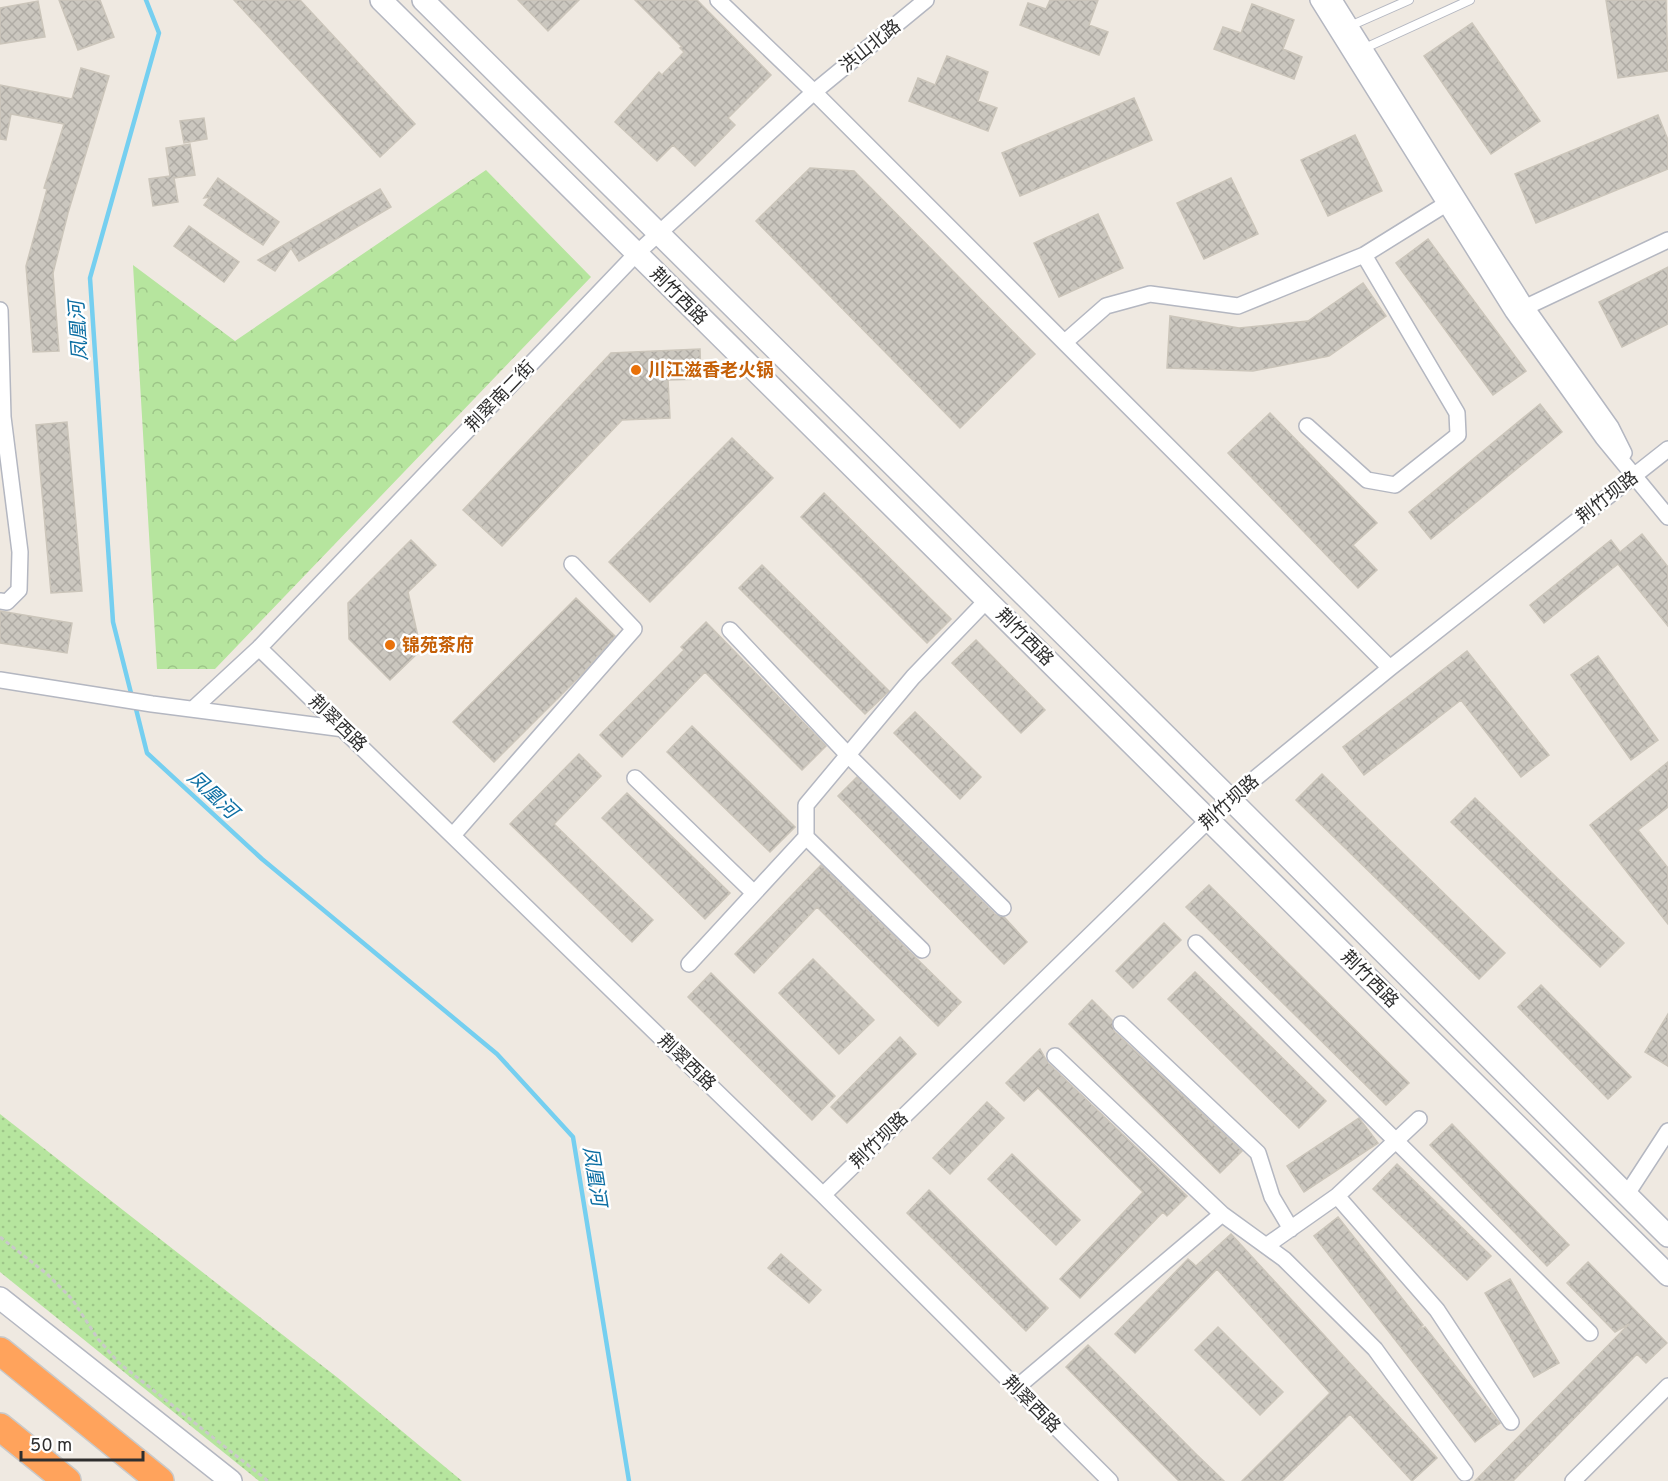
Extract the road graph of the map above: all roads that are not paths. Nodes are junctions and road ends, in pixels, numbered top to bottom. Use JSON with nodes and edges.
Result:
{"nodes":[{"id":1,"x":381,"y":0,"type":"edge"},
{"id":2,"x":423,"y":0,"type":"edge"},
{"id":3,"x":718,"y":0,"type":"edge"},
{"id":4,"x":926,"y":0,"type":"edge"},
{"id":5,"x":1318,"y":0,"type":"edge"},
{"id":6,"x":1334,"y":0,"type":"edge"},
{"id":7,"x":1409,"y":0,"type":"edge"},
{"id":8,"x":1470,"y":0,"type":"edge"},
{"id":9,"x":1350,"y":26,"type":"junction"},
{"id":10,"x":1365,"y":48,"type":"junction"},
{"id":11,"x":814,"y":92,"type":"junction"},
{"id":12,"x":1451,"y":201,"type":"junction"},
{"id":13,"x":658,"y":234,"type":"junction"},
{"id":14,"x":1668,"y":240,"type":"edge"},
{"id":15,"x":636,"y":254,"type":"junction"},
{"id":16,"x":1364,"y":255,"type":"junction"},
{"id":17,"x":1526,"y":307,"type":"junction"},
{"id":18,"x":0,"y":310,"type":"edge"},
{"id":19,"x":1065,"y":342,"type":"junction"},
{"id":20,"x":1307,"y":426,"type":"dead end"},
{"id":21,"x":1668,"y":449,"type":"edge"},
{"id":22,"x":1635,"y":474,"type":"junction"},
{"id":23,"x":1668,"y":517,"type":"edge"},
{"id":24,"x":572,"y":564,"type":"dead end"},
{"id":25,"x":987,"y":599,"type":"junction"},
{"id":26,"x":0,"y":601,"type":"edge"},
{"id":27,"x":730,"y":630,"type":"dead end"},
{"id":28,"x":259,"y":648,"type":"junction"},
{"id":29,"x":1390,"y":668,"type":"junction"},
{"id":30,"x":0,"y":680,"type":"edge"},
{"id":31,"x":193,"y":709,"type":"junction"},
{"id":32,"x":344,"y":729,"type":"junction"},
{"id":33,"x":848,"y":755,"type":"junction"},
{"id":34,"x":635,"y":778,"type":"dead end"},
{"id":35,"x":1230,"y":799,"type":"junction"},
{"id":36,"x":1208,"y":819,"type":"junction"},
{"id":37,"x":454,"y":834,"type":"junction"},
{"id":38,"x":806,"y":837,"type":"junction"},
{"id":39,"x":754,"y":893,"type":"junction"},
{"id":40,"x":1003,"y":908,"type":"dead end"},
{"id":41,"x":1196,"y":943,"type":"dead end"},
{"id":42,"x":922,"y":950,"type":"dead end"},
{"id":43,"x":689,"y":964,"type":"dead end"},
{"id":44,"x":1121,"y":1024,"type":"dead end"},
{"id":45,"x":1055,"y":1056,"type":"dead end"},
{"id":46,"x":1419,"y":1119,"type":"dead end"},
{"id":47,"x":1668,"y":1131,"type":"edge"},
{"id":48,"x":1395,"y":1141,"type":"junction"},
{"id":49,"x":1628,"y":1194,"type":"junction"},
{"id":50,"x":823,"y":1195,"type":"junction"},
{"id":51,"x":1337,"y":1196,"type":"junction"},
{"id":52,"x":1222,"y":1214,"type":"junction"},
{"id":53,"x":1291,"y":1229,"type":"junction"},
{"id":54,"x":1668,"y":1236,"type":"edge"},
{"id":55,"x":1266,"y":1246,"type":"junction"},
{"id":56,"x":1668,"y":1275,"type":"edge"},
{"id":57,"x":0,"y":1298,"type":"edge"},
{"id":58,"x":1590,"y":1333,"type":"dead end"},
{"id":59,"x":0,"y":1351,"type":"edge"},
{"id":60,"x":1668,"y":1386,"type":"edge"},
{"id":61,"x":1016,"y":1388,"type":"junction"},
{"id":62,"x":1512,"y":1422,"type":"dead end"},
{"id":63,"x":0,"y":1427,"type":"edge"},
{"id":64,"x":1465,"y":1473,"type":"dead end"},
{"id":65,"x":67,"y":1481,"type":"edge"},
{"id":66,"x":160,"y":1481,"type":"edge"},
{"id":67,"x":231,"y":1481,"type":"edge"},
{"id":68,"x":1110,"y":1481,"type":"edge"},
{"id":69,"x":1573,"y":1481,"type":"edge"}],
"edges":[{"from":1,"to":15,"type":"main road","name":"荆竹西路"},
{"from":2,"to":13,"type":"main road","name":"荆竹西路"},
{"from":3,"to":11,"type":"street"},
{"from":4,"to":11,"type":"street","name":"洪山北路"},
{"from":5,"to":12,"type":"street"},
{"from":6,"to":9,"type":"street"},
{"from":7,"to":9,"type":"lane"},
{"from":8,"to":10,"type":"lane"},
{"from":9,"to":10,"type":"street"},
{"from":10,"to":12,"type":"street"},
{"from":11,"to":13,"type":"street","name":"荆翠南二街"},
{"from":11,"to":19,"type":"street"},
{"from":12,"to":16,"type":"street"},
{"from":12,"to":17,"type":"street"},
{"from":12,"to":22,"type":"street"},
{"from":13,"to":15,"type":"street","name":"荆翠南二街"},
{"from":13,"to":35,"type":"main road","name":"荆竹西路"},
{"from":14,"to":17,"type":"street"},
{"from":15,"to":25,"type":"main road","name":"荆竹西路"},
{"from":15,"to":28,"type":"street","name":"荆翠南二街"},
{"from":16,"to":19,"type":"street"},
{"from":16,"to":20,"type":"street"},
{"from":17,"to":22,"type":"street"},
{"from":18,"to":26,"type":"street"},
{"from":19,"to":29,"type":"street"},
{"from":21,"to":22,"type":"street","name":"荆竹坝路"},
{"from":22,"to":23,"type":"street"},
{"from":22,"to":29,"type":"street","name":"荆竹坝路"},
{"from":24,"to":37,"type":"street"},
{"from":25,"to":33,"type":"street"},
{"from":25,"to":36,"type":"main road","name":"荆竹西路"},
{"from":27,"to":33,"type":"street"},
{"from":28,"to":31,"type":"street","name":"荆翠南二街"},
{"from":28,"to":32,"type":"street","name":"荆翠西路"},
{"from":29,"to":35,"type":"street","name":"荆竹坝路"},
{"from":30,"to":31,"type":"street"},
{"from":31,"to":32,"type":"street"},
{"from":32,"to":37,"type":"street","name":"荆翠西路"},
{"from":33,"to":38,"type":"street"},
{"from":33,"to":40,"type":"street"},
{"from":34,"to":39,"type":"street"},
{"from":35,"to":36,"type":"street","name":"荆竹坝路"},
{"from":35,"to":49,"type":"main road","name":"荆竹西路"},
{"from":36,"to":50,"type":"street","name":"荆竹坝路"},
{"from":36,"to":56,"type":"main road","name":"荆竹西路"},
{"from":37,"to":50,"type":"street","name":"荆翠西路"},
{"from":38,"to":39,"type":"street"},
{"from":38,"to":42,"type":"street"},
{"from":39,"to":43,"type":"street"},
{"from":41,"to":48,"type":"street"},
{"from":44,"to":53,"type":"street"},
{"from":45,"to":52,"type":"street"},
{"from":46,"to":48,"type":"street"},
{"from":47,"to":49,"type":"street"},
{"from":48,"to":51,"type":"street"},
{"from":48,"to":58,"type":"street"},
{"from":49,"to":54,"type":"main road","name":"荆竹西路"},
{"from":50,"to":61,"type":"street","name":"荆翠西路"},
{"from":51,"to":53,"type":"street"},
{"from":51,"to":62,"type":"street"},
{"from":52,"to":55,"type":"street"},
{"from":52,"to":61,"type":"street"},
{"from":53,"to":55,"type":"street"},
{"from":55,"to":64,"type":"street"},
{"from":57,"to":67,"type":"main road"},
{"from":59,"to":66,"type":"highway"},
{"from":60,"to":69,"type":"street"},
{"from":61,"to":68,"type":"street","name":"荆翠西路"},
{"from":63,"to":65,"type":"highway"}]}
